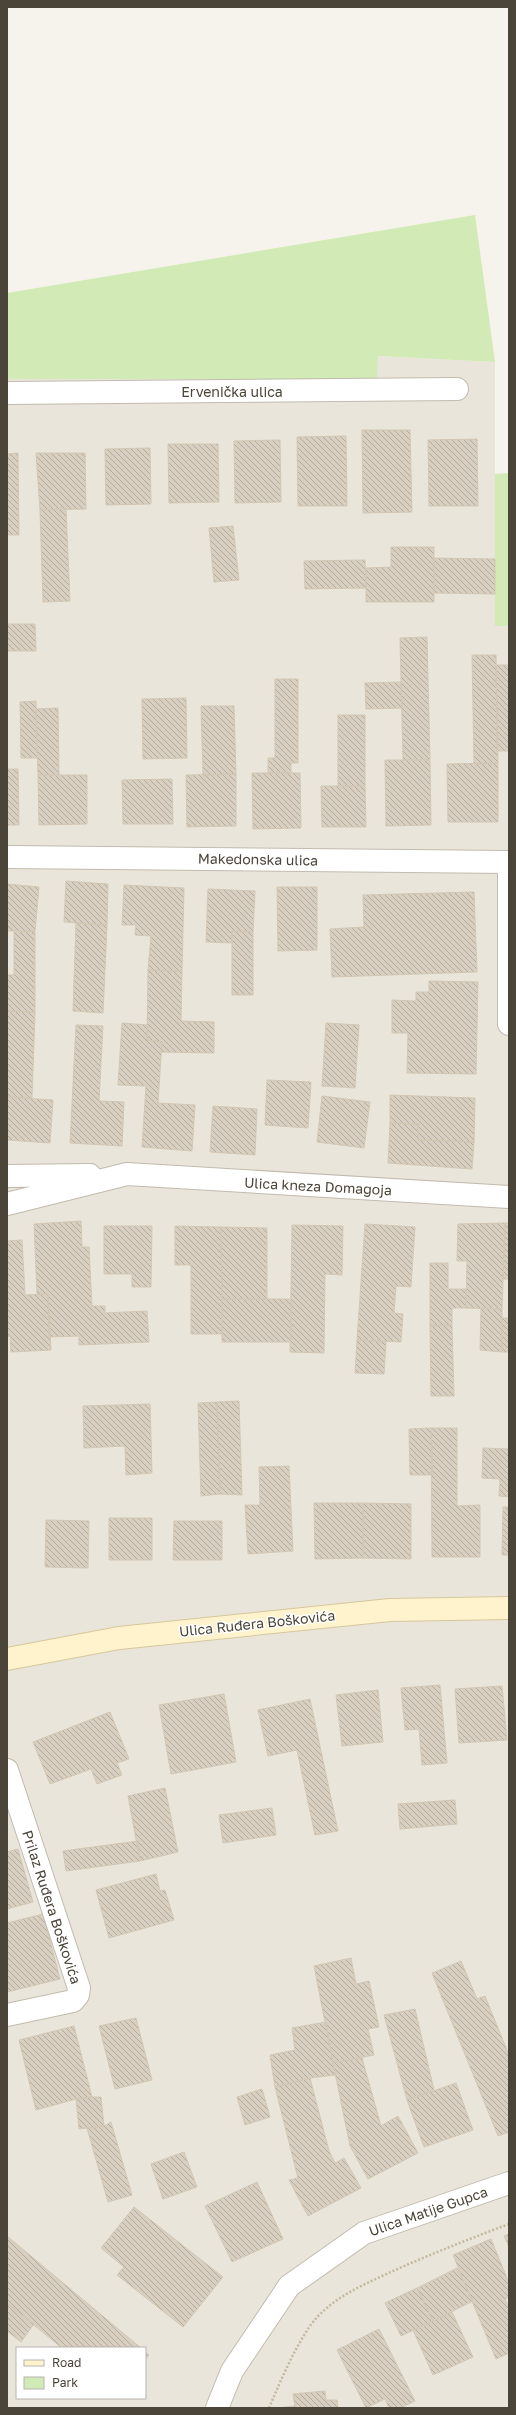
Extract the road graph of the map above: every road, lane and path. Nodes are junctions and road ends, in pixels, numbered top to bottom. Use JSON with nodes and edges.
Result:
{"nodes":[{"id":1,"x":457,"y":390,"type":"dead end"},
{"id":2,"x":7,"y":393,"type":"edge"},
{"id":3,"x":7,"y":857,"type":"edge"},
{"id":4,"x":509,"y":862,"type":"edge"},
{"id":5,"x":509,"y":1024,"type":"edge"},
{"id":6,"x":127,"y":1174,"type":"junction"},
{"id":7,"x":7,"y":1176,"type":"edge"},
{"id":8,"x":509,"y":1197,"type":"edge"},
{"id":9,"x":7,"y":1204,"type":"edge"},
{"id":10,"x":509,"y":1608,"type":"edge"},
{"id":11,"x":7,"y":1659,"type":"edge"},
{"id":12,"x":7,"y":1770,"type":"edge"},
{"id":13,"x":7,"y":2015,"type":"edge"},
{"id":14,"x":509,"y":2183,"type":"edge"},
{"id":15,"x":509,"y":2224,"type":"edge"},
{"id":16,"x":217,"y":2408,"type":"edge"},
{"id":17,"x":269,"y":2408,"type":"edge"}],
"edges":[{"from":1,"to":2,"type":"street","name":"Ervenička ulica"},
{"from":3,"to":4,"type":"street","name":"Makedonska ulica"},
{"from":4,"to":5,"type":"street"},
{"from":6,"to":7,"type":"street","name":"Ulica kneza Domagoja"},
{"from":6,"to":8,"type":"street","name":"Ulica kneza Domagoja"},
{"from":6,"to":9,"type":"street","name":"Ulica kneza Domagoja"},
{"from":10,"to":11,"type":"main road","name":"Ulica Ruđera Boškovića"},
{"from":12,"to":13,"type":"street","name":"Prilaz Ruđera Boškovića"},
{"from":14,"to":16,"type":"street","name":"Ulica Matije Gupca"},
{"from":15,"to":17,"type":"path"}]}
